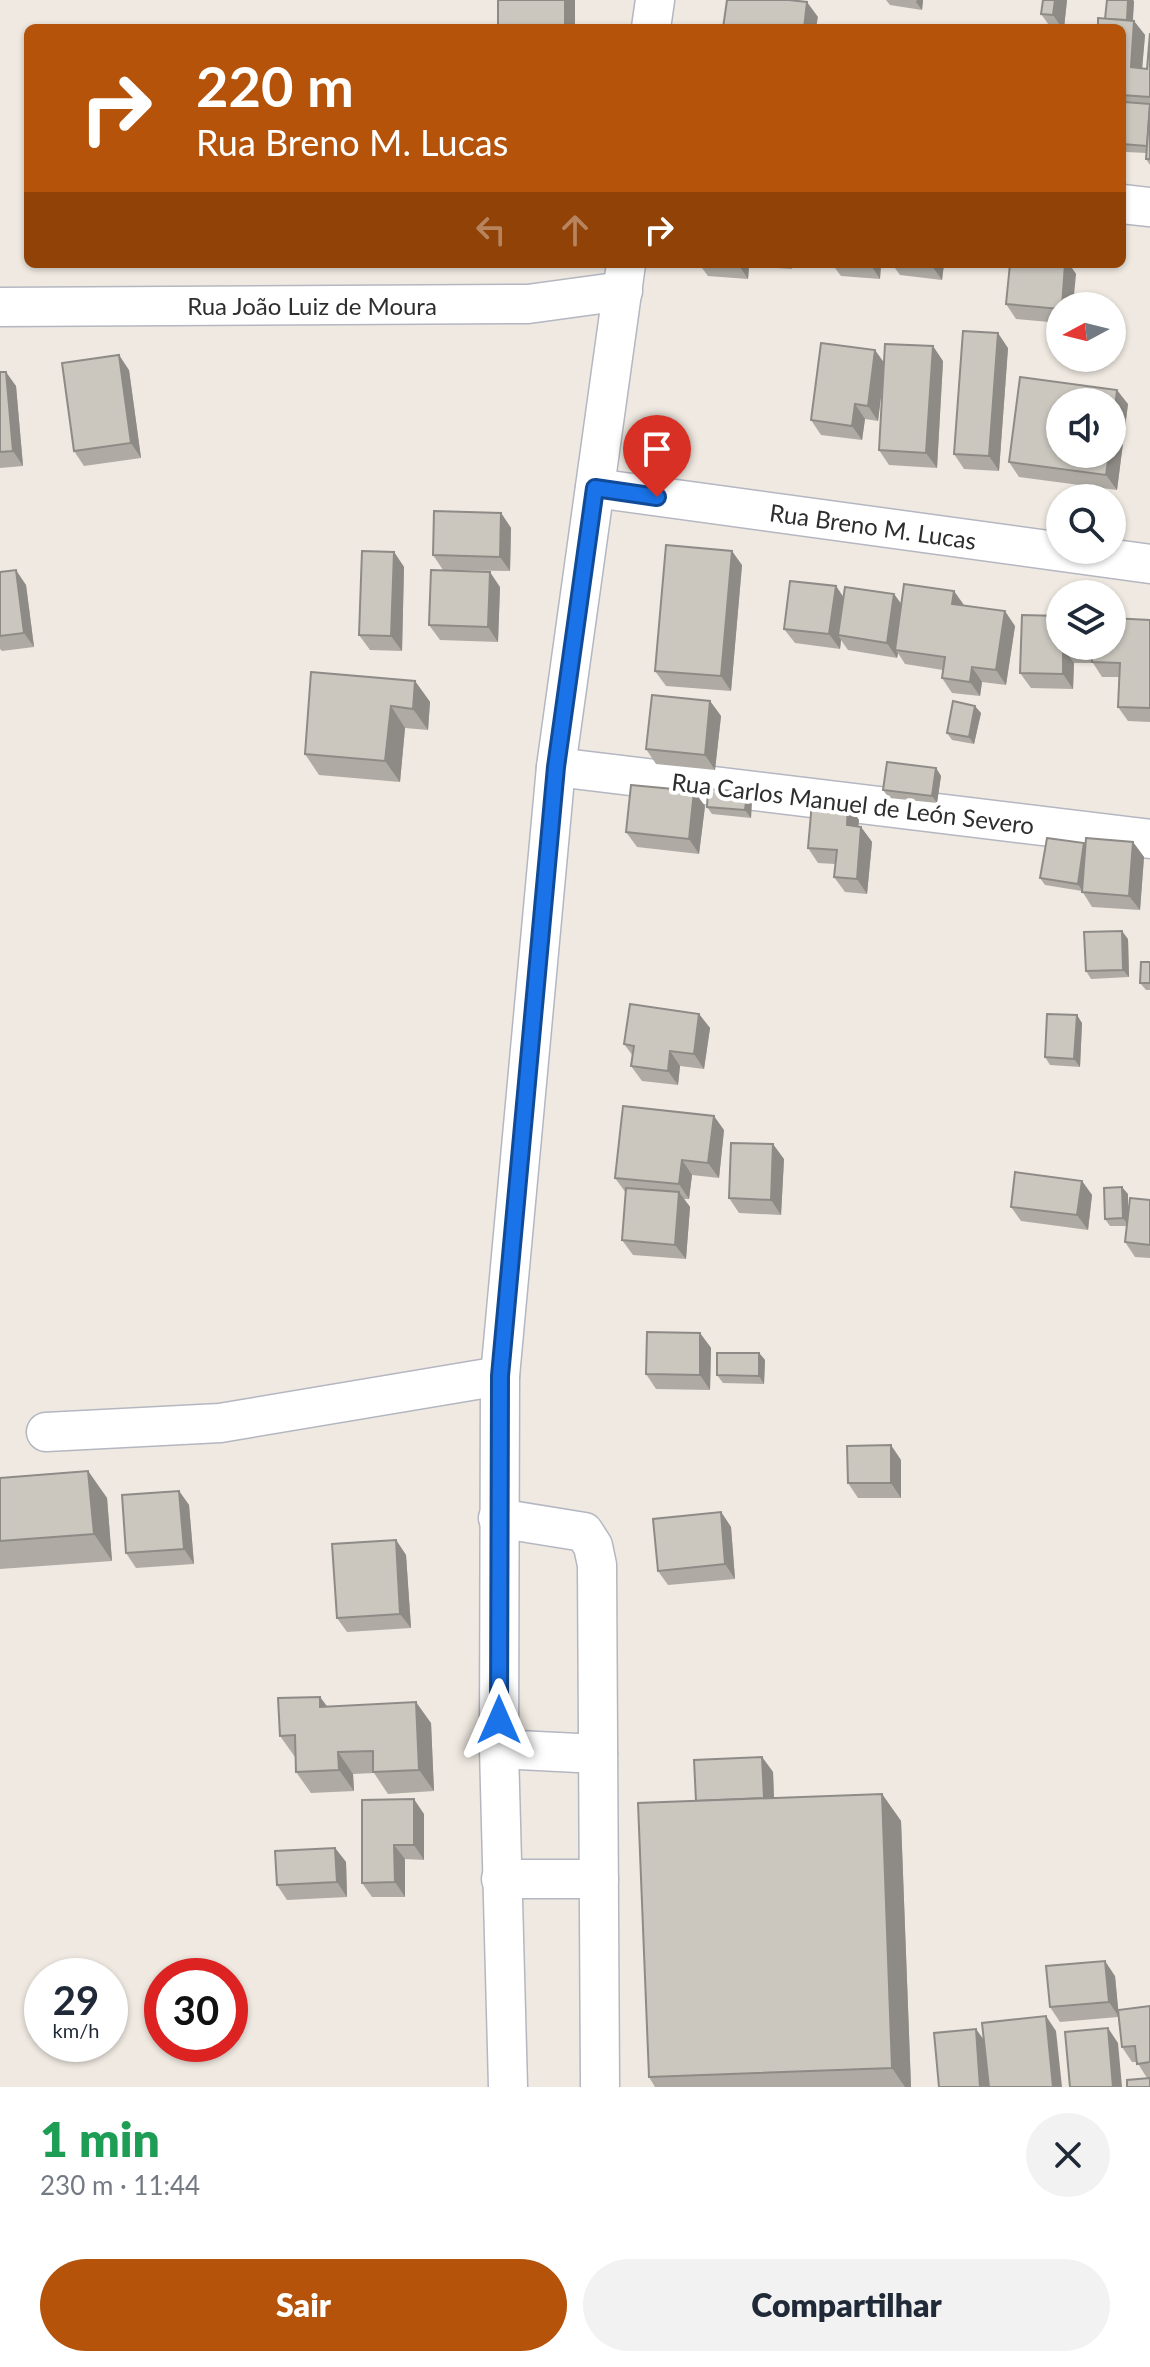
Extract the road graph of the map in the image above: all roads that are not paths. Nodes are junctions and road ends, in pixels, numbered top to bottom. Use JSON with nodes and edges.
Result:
{"nodes":[{"id":1,"x":655,"y":0,"type":"edge"},
{"id":2,"x":652,"y":24,"type":"edge"},
{"id":3,"x":1126,"y":204,"type":"edge"},
{"id":4,"x":1150,"y":207,"type":"edge"},
{"id":5,"x":624,"y":278,"type":"edge"},
{"id":6,"x":0,"y":307,"type":"edge"},
{"id":7,"x":595,"y":488,"type":"junction"},
{"id":8,"x":1150,"y":564,"type":"edge"},
{"id":9,"x":556,"y":767,"type":"junction"},
{"id":10,"x":1150,"y":839,"type":"edge"},
{"id":11,"x":500,"y":1376,"type":"junction"},
{"id":12,"x":46,"y":1432,"type":"dead end"},
{"id":13,"x":498,"y":1518,"type":"junction"},
{"id":14,"x":499,"y":1749,"type":"junction"},
{"id":15,"x":598,"y":1754,"type":"junction"},
{"id":16,"x":501,"y":1879,"type":"junction"},
{"id":17,"x":599,"y":1879,"type":"junction"},
{"id":18,"x":508,"y":2087,"type":"edge"},
{"id":19,"x":600,"y":2087,"type":"edge"}],
"edges":[{"from":1,"to":2,"type":"street"},
{"from":3,"to":4,"type":"street"},
{"from":5,"to":6,"type":"street","name":"Rua João Luiz de Moura"},
{"from":5,"to":7,"type":"street"},
{"from":7,"to":8,"type":"street","name":"Rua Breno M. Lucas"},
{"from":7,"to":9,"type":"street"},
{"from":9,"to":10,"type":"street","name":"Rua Carlos Manuel de León Severo"},
{"from":9,"to":11,"type":"street"},
{"from":11,"to":12,"type":"street"},
{"from":11,"to":13,"type":"street"},
{"from":13,"to":14,"type":"street"},
{"from":13,"to":15,"type":"street"},
{"from":14,"to":15,"type":"street"},
{"from":14,"to":16,"type":"street"},
{"from":15,"to":17,"type":"street"},
{"from":16,"to":17,"type":"street"},
{"from":16,"to":18,"type":"street"},
{"from":17,"to":19,"type":"street"}]}
